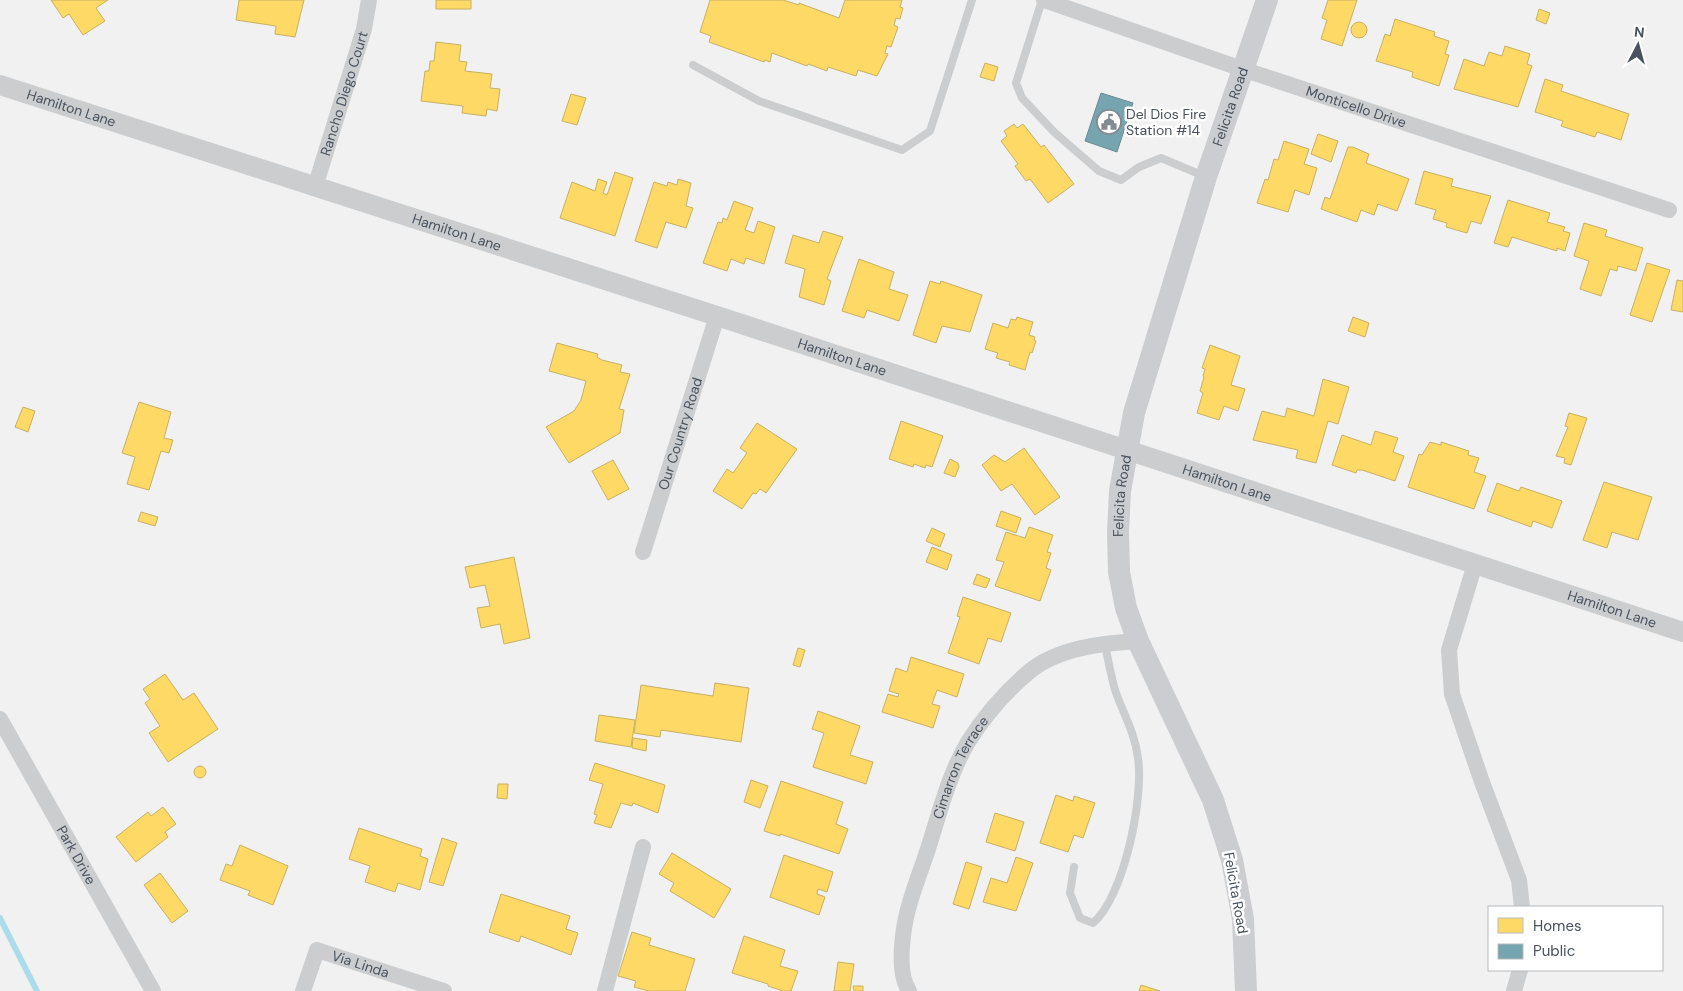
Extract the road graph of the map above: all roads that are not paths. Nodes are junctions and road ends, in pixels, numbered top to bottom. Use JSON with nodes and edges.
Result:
{"nodes":[{"id":1,"x":369,"y":0,"type":"edge"},
{"id":2,"x":972,"y":0,"type":"edge"},
{"id":3,"x":1043,"y":0,"type":"edge"},
{"id":4,"x":1267,"y":0,"type":"edge"},
{"id":5,"x":693,"y":65,"type":"dead end"},
{"id":6,"x":1245,"y":70,"type":"junction"},
{"id":7,"x":0,"y":84,"type":"edge"},
{"id":8,"x":1206,"y":177,"type":"junction"},
{"id":9,"x":315,"y":187,"type":"junction"},
{"id":10,"x":1669,"y":210,"type":"dead end"},
{"id":11,"x":717,"y":316,"type":"junction"},
{"id":12,"x":1126,"y":451,"type":"junction"},
{"id":13,"x":643,"y":552,"type":"dead end"},
{"id":14,"x":1475,"y":564,"type":"junction"},
{"id":15,"x":1683,"y":632,"type":"edge"},
{"id":16,"x":1138,"y":642,"type":"junction"},
{"id":17,"x":1105,"y":645,"type":"junction"},
{"id":18,"x":0,"y":719,"type":"edge"},
{"id":19,"x":643,"y":847,"type":"dead end"},
{"id":20,"x":1074,"y":867,"type":"dead end"},
{"id":21,"x":1522,"y":906,"type":"edge"},
{"id":22,"x":1520,"y":971,"type":"edge"},
{"id":23,"x":153,"y":991,"type":"edge"},
{"id":24,"x":303,"y":991,"type":"edge"},
{"id":25,"x":444,"y":991,"type":"edge"},
{"id":26,"x":605,"y":991,"type":"edge"},
{"id":27,"x":910,"y":991,"type":"edge"},
{"id":28,"x":1246,"y":991,"type":"edge"},
{"id":29,"x":1514,"y":991,"type":"edge"}],
"edges":[{"from":1,"to":9,"type":"street","name":"Rancho Diego Court"},
{"from":2,"to":5,"type":"lane"},
{"from":3,"to":6,"type":"street","name":"Monticello Drive"},
{"from":3,"to":8,"type":"lane"},
{"from":4,"to":6,"type":"main road","name":"Felicita Road"},
{"from":6,"to":8,"type":"main road","name":"Felicita Road"},
{"from":6,"to":10,"type":"street","name":"Monticello Drive"},
{"from":7,"to":9,"type":"street","name":"Hamilton Lane"},
{"from":8,"to":12,"type":"main road","name":"Felicita Road"},
{"from":9,"to":11,"type":"street","name":"Hamilton Lane"},
{"from":11,"to":12,"type":"street","name":"Hamilton Lane"},
{"from":11,"to":13,"type":"street","name":"Our Country Road"},
{"from":12,"to":14,"type":"street","name":"Hamilton Lane"},
{"from":12,"to":16,"type":"main road","name":"Felicita Road"},
{"from":14,"to":15,"type":"street","name":"Hamilton Lane"},
{"from":14,"to":21,"type":"street"},
{"from":16,"to":17,"type":"street","name":"Cimarron Terrace"},
{"from":16,"to":28,"type":"main road","name":"Felicita Road"},
{"from":17,"to":20,"type":"lane"},
{"from":17,"to":27,"type":"street","name":"Cimarron Terrace"},
{"from":18,"to":23,"type":"street","name":"Park Drive"},
{"from":19,"to":26,"type":"street"},
{"from":22,"to":29,"type":"street"},
{"from":24,"to":25,"type":"street","name":"Via Linda"}]}
